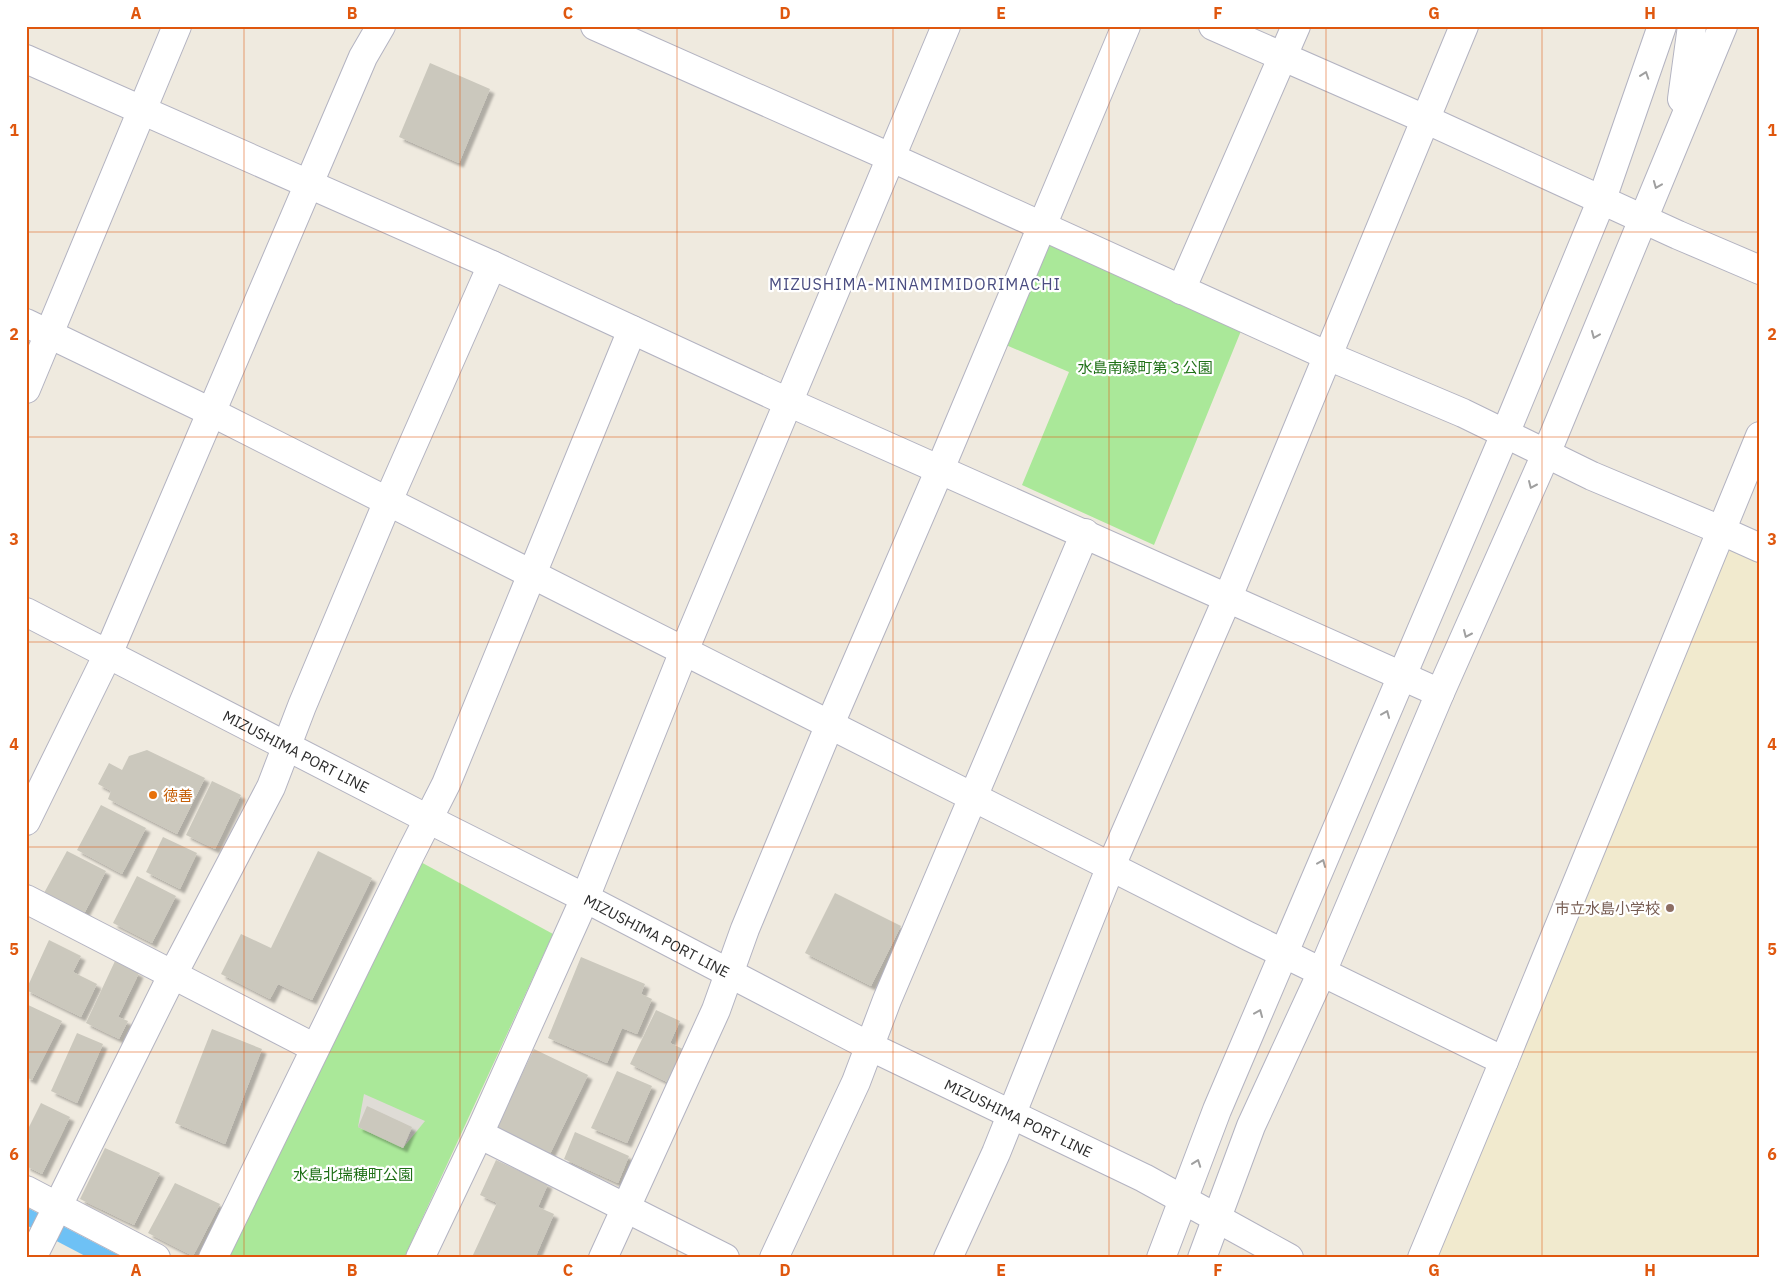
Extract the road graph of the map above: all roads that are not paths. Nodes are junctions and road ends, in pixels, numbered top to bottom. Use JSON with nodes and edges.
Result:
{"nodes":[{"id":1,"x":176,"y":26,"type":"edge"},
{"id":2,"x":381,"y":26,"type":"edge"},
{"id":3,"x":594,"y":26,"type":"edge"},
{"id":4,"x":946,"y":26,"type":"edge"},
{"id":5,"x":1126,"y":26,"type":"edge"},
{"id":6,"x":1213,"y":26,"type":"edge"},
{"id":7,"x":1296,"y":26,"type":"edge"},
{"id":8,"x":1464,"y":26,"type":"edge"},
{"id":9,"x":1662,"y":26,"type":"edge"},
{"id":10,"x":1692,"y":26,"type":"edge"},
{"id":11,"x":1723,"y":26,"type":"edge"},
{"id":12,"x":1283,"y":57,"type":"junction"},
{"id":13,"x":26,"y":59,"type":"edge"},
{"id":14,"x":142,"y":112,"type":"junction"},
{"id":15,"x":1425,"y":119,"type":"junction"},
{"id":16,"x":1676,"y":140,"type":"junction"},
{"id":17,"x":890,"y":157,"type":"junction"},
{"id":18,"x":309,"y":184,"type":"junction"},
{"id":19,"x":1602,"y":199,"type":"junction"},
{"id":20,"x":1644,"y":219,"type":"junction"},
{"id":21,"x":1042,"y":227,"type":"junction"},
{"id":22,"x":492,"y":265,"type":"junction"},
{"id":23,"x":1760,"y":270,"type":"edge"},
{"id":24,"x":1181,"y":290,"type":"junction"},
{"id":25,"x":37,"y":329,"type":"edge"},
{"id":26,"x":632,"y":330,"type":"junction"},
{"id":27,"x":1328,"y":356,"type":"junction"},
{"id":28,"x":26,"y":388,"type":"edge"},
{"id":29,"x":788,"y":402,"type":"junction"},
{"id":30,"x":211,"y":412,"type":"junction"},
{"id":31,"x":1506,"y":434,"type":"junction"},
{"id":32,"x":1760,"y":436,"type":"edge"},
{"id":33,"x":1546,"y":454,"type":"junction"},
{"id":34,"x":940,"y":469,"type":"junction"},
{"id":35,"x":388,"y":501,"type":"junction"},
{"id":36,"x":1721,"y":531,"type":"junction"},
{"id":37,"x":1085,"y":534,"type":"junction"},
{"id":38,"x":1760,"y":548,"type":"edge"},
{"id":39,"x":531,"y":574,"type":"junction"},
{"id":40,"x":1228,"y":598,"type":"junction"},
{"id":41,"x":26,"y":612,"type":"edge"},
{"id":42,"x":684,"y":651,"type":"junction"},
{"id":43,"x":108,"y":654,"type":"junction"},
{"id":44,"x":1402,"y":676,"type":"junction"},
{"id":45,"x":1440,"y":693,"type":"junction"},
{"id":46,"x":830,"y":724,"type":"junction"},
{"id":47,"x":287,"y":746,"type":"junction"},
{"id":48,"x":973,"y":796,"type":"junction"},
{"id":49,"x":428,"y":819,"type":"junction"},
{"id":50,"x":26,"y":820,"type":"edge"},
{"id":51,"x":1111,"y":866,"type":"junction"},
{"id":52,"x":585,"y":898,"type":"junction"},
{"id":53,"x":26,"y":900,"type":"edge"},
{"id":54,"x":1284,"y":953,"type":"junction"},
{"id":55,"x":1322,"y":972,"type":"junction"},
{"id":56,"x":729,"y":974,"type":"junction"},
{"id":57,"x":172,"y":976,"type":"junction"},
{"id":58,"x":869,"y":1046,"type":"junction"},
{"id":59,"x":315,"y":1048,"type":"junction"},
{"id":60,"x":1504,"y":1061,"type":"junction"},
{"id":61,"x":1011,"y":1115,"type":"junction"},
{"id":62,"x":479,"y":1134,"type":"junction"},
{"id":63,"x":26,"y":1190,"type":"edge"},
{"id":64,"x":1183,"y":1200,"type":"junction"},
{"id":65,"x":626,"y":1207,"type":"junction"},
{"id":66,"x":1217,"y":1219,"type":"junction"},
{"id":67,"x":42,"y":1239,"type":"edge"},
{"id":68,"x":156,"y":1258,"type":"edge"},
{"id":69,"x":214,"y":1258,"type":"edge"},
{"id":70,"x":420,"y":1258,"type":"edge"},
{"id":71,"x":603,"y":1258,"type":"edge"},
{"id":72,"x":726,"y":1258,"type":"edge"},
{"id":73,"x":774,"y":1258,"type":"edge"},
{"id":74,"x":948,"y":1258,"type":"edge"},
{"id":75,"x":1161,"y":1258,"type":"edge"},
{"id":76,"x":1202,"y":1258,"type":"edge"},
{"id":77,"x":1289,"y":1258,"type":"edge"},
{"id":78,"x":1422,"y":1258,"type":"edge"}],
"edges":[{"from":1,"to":14,"type":"street"},
{"from":2,"to":18,"type":"street"},
{"from":3,"to":17,"type":"street"},
{"from":4,"to":17,"type":"street"},
{"from":5,"to":21,"type":"street"},
{"from":6,"to":12,"type":"street"},
{"from":7,"to":12,"type":"street"},
{"from":8,"to":15,"type":"street"},
{"from":19,"to":9,"type":"street","one_way":true},
{"from":10,"to":16,"type":"street"},
{"from":11,"to":16,"type":"street"},
{"from":12,"to":15,"type":"street"},
{"from":12,"to":24,"type":"street"},
{"from":13,"to":14,"type":"street"},
{"from":14,"to":18,"type":"street"},
{"from":14,"to":25,"type":"street"},
{"from":15,"to":19,"type":"street"},
{"from":15,"to":27,"type":"street"},
{"from":16,"to":20,"type":"street","one_way":true},
{"from":17,"to":21,"type":"street"},
{"from":17,"to":29,"type":"street"},
{"from":18,"to":22,"type":"street"},
{"from":18,"to":30,"type":"street"},
{"from":19,"to":20,"type":"street"},
{"from":19,"to":31,"type":"street"},
{"from":20,"to":23,"type":"street"},
{"from":20,"to":33,"type":"street","one_way":true},
{"from":21,"to":24,"type":"street"},
{"from":21,"to":34,"type":"street"},
{"from":22,"to":26,"type":"street"},
{"from":22,"to":35,"type":"street"},
{"from":24,"to":27,"type":"street"},
{"from":25,"to":28,"type":"street"},
{"from":25,"to":30,"type":"street"},
{"from":26,"to":29,"type":"street"},
{"from":26,"to":39,"type":"street"},
{"from":27,"to":31,"type":"street"},
{"from":27,"to":40,"type":"street"},
{"from":29,"to":34,"type":"street"},
{"from":29,"to":42,"type":"street"},
{"from":30,"to":35,"type":"street"},
{"from":30,"to":43,"type":"street"},
{"from":31,"to":33,"type":"street"},
{"from":31,"to":44,"type":"street"},
{"from":32,"to":36,"type":"street"},
{"from":33,"to":36,"type":"street"},
{"from":33,"to":45,"type":"street","one_way":true},
{"from":34,"to":37,"type":"street"},
{"from":34,"to":46,"type":"street"},
{"from":35,"to":39,"type":"street"},
{"from":35,"to":47,"type":"street"},
{"from":36,"to":38,"type":"street"},
{"from":36,"to":60,"type":"street"},
{"from":37,"to":40,"type":"street"},
{"from":37,"to":48,"type":"street"},
{"from":39,"to":42,"type":"street"},
{"from":39,"to":49,"type":"street"},
{"from":40,"to":44,"type":"street"},
{"from":40,"to":51,"type":"street"},
{"from":41,"to":43,"type":"street","name":"MIZUSHIMA PORT LINE"},
{"from":42,"to":46,"type":"street"},
{"from":42,"to":52,"type":"street"},
{"from":43,"to":47,"type":"street","name":"MIZUSHIMA PORT LINE"},
{"from":43,"to":50,"type":"street"},
{"from":44,"to":45,"type":"street"},
{"from":54,"to":44,"type":"street","one_way":true},
{"from":45,"to":55,"type":"street"},
{"from":46,"to":48,"type":"street"},
{"from":46,"to":56,"type":"street"},
{"from":47,"to":49,"type":"street","name":"MIZUSHIMA PORT LINE"},
{"from":47,"to":57,"type":"street"},
{"from":48,"to":51,"type":"street"},
{"from":48,"to":58,"type":"street"},
{"from":49,"to":52,"type":"street","name":"MIZUSHIMA PORT LINE"},
{"from":49,"to":59,"type":"street"},
{"from":51,"to":54,"type":"street"},
{"from":51,"to":61,"type":"street"},
{"from":52,"to":56,"type":"street","name":"MIZUSHIMA PORT LINE"},
{"from":52,"to":62,"type":"street"},
{"from":53,"to":57,"type":"street"},
{"from":54,"to":55,"type":"street"},
{"from":64,"to":54,"type":"street","one_way":true},
{"from":55,"to":60,"type":"street"},
{"from":55,"to":66,"type":"street"},
{"from":56,"to":58,"type":"street","name":"MIZUSHIMA PORT LINE"},
{"from":56,"to":65,"type":"street"},
{"from":57,"to":59,"type":"street"},
{"from":57,"to":67,"type":"street"},
{"from":58,"to":61,"type":"street","name":"MIZUSHIMA PORT LINE"},
{"from":58,"to":73,"type":"street"},
{"from":59,"to":69,"type":"street"},
{"from":60,"to":78,"type":"street"},
{"from":61,"to":64,"type":"street","name":"MIZUSHIMA PORT LINE"},
{"from":61,"to":74,"type":"street"},
{"from":62,"to":65,"type":"street"},
{"from":62,"to":70,"type":"street"},
{"from":63,"to":67,"type":"street"},
{"from":64,"to":66,"type":"street","name":"MIZUSHIMA PORT LINE"},
{"from":64,"to":75,"type":"street"},
{"from":65,"to":71,"type":"street"},
{"from":65,"to":72,"type":"street"},
{"from":66,"to":76,"type":"street"},
{"from":66,"to":77,"type":"street","name":"MIZUSHIMA PORT LINE"},
{"from":67,"to":68,"type":"street"}]}
